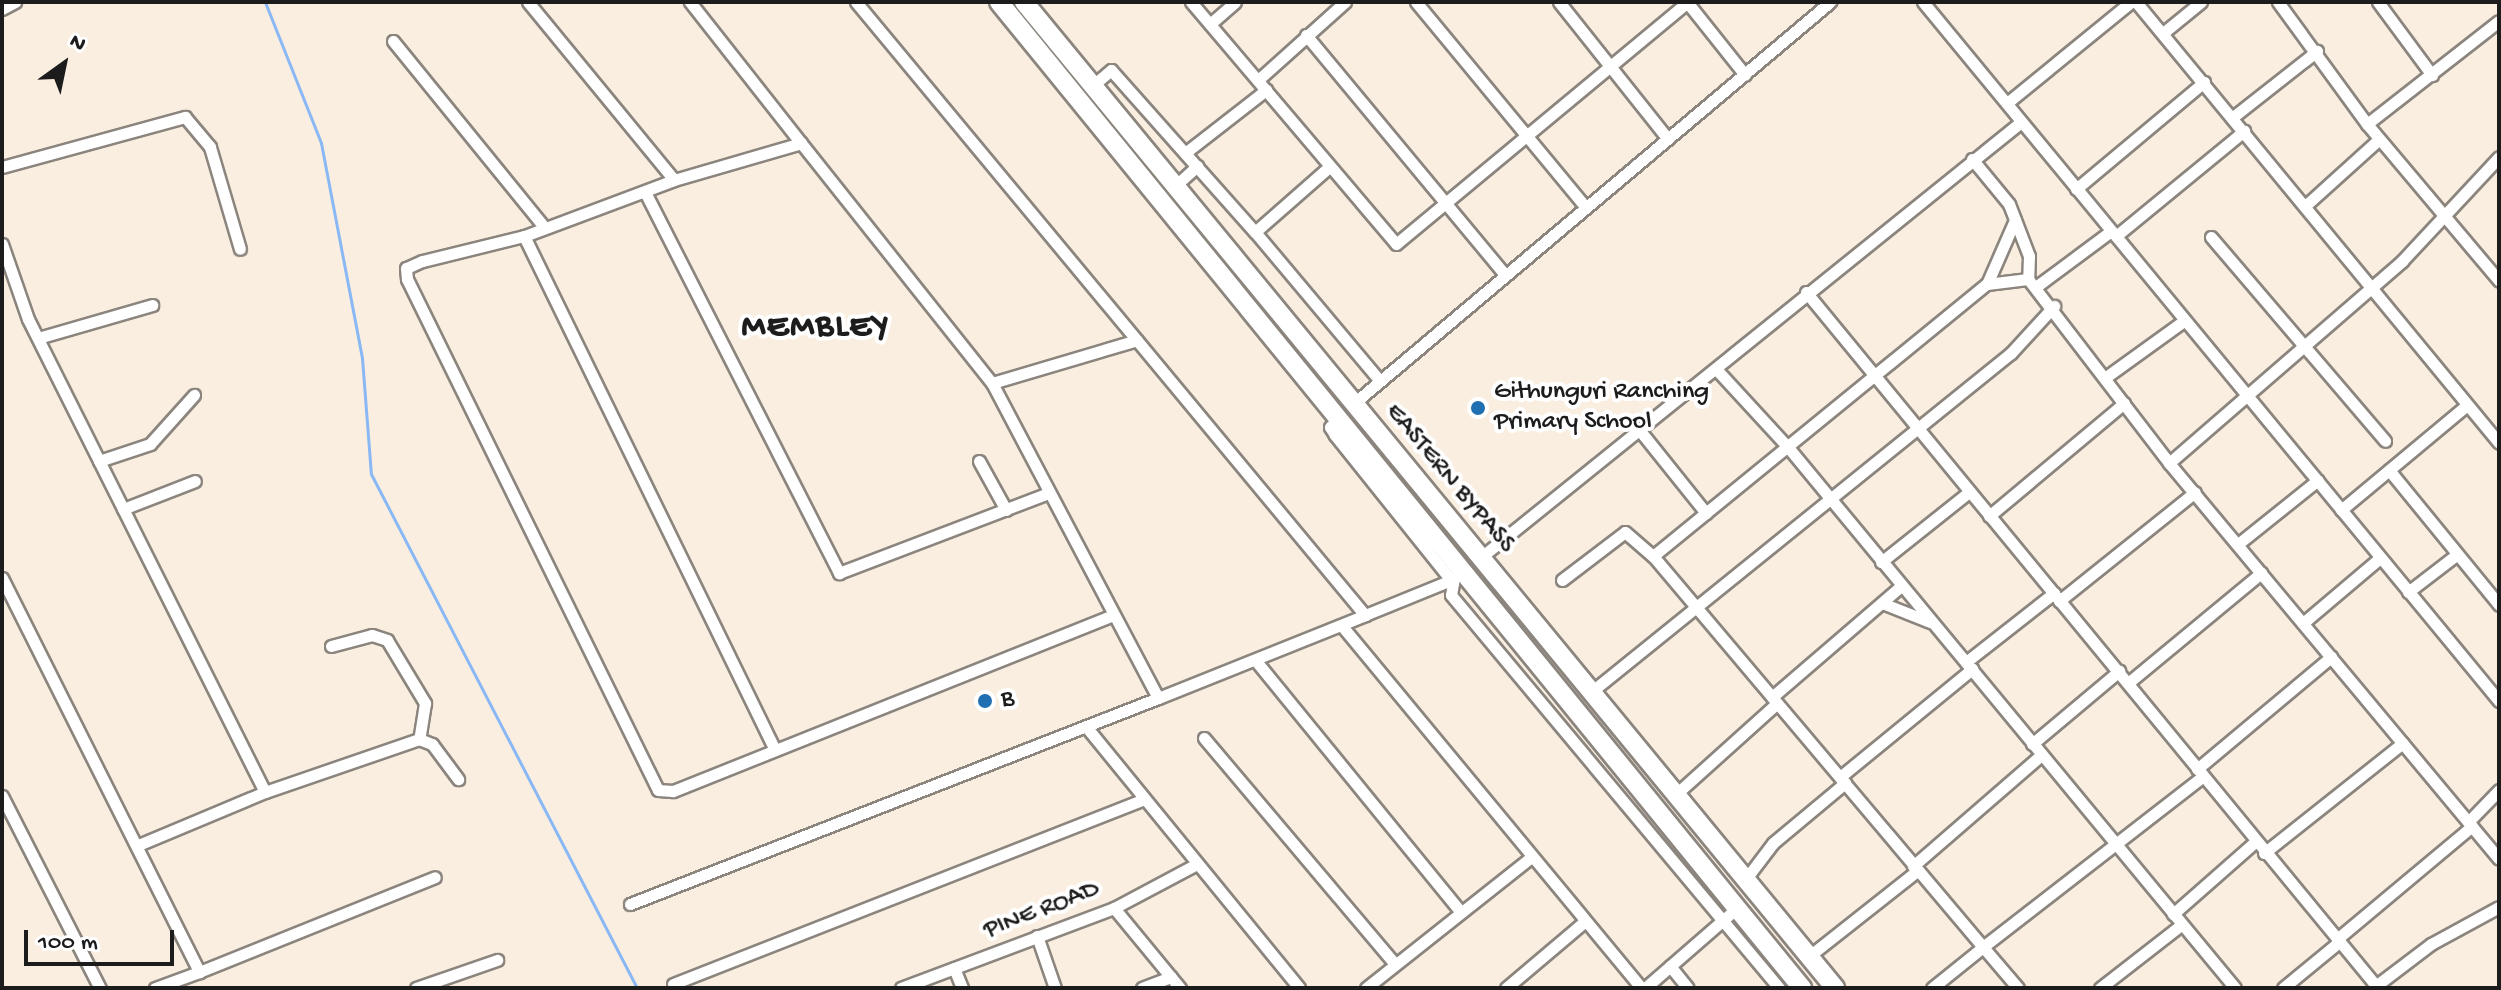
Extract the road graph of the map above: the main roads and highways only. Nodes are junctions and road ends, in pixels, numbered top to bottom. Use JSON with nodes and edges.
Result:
{"nodes":[{"id":1,"x":999,"y":2,"type":"edge"},
{"id":2,"x":1024,"y":2,"type":"edge"},
{"id":3,"x":1438,"y":506,"type":"junction"},
{"id":4,"x":1419,"y":520,"type":"junction"},
{"id":5,"x":1802,"y":988,"type":"edge"},
{"id":6,"x":1835,"y":988,"type":"edge"}],
"edges":[{"from":1,"to":4,"type":"main road","name":"EASTERN BYPASS"},
{"from":2,"to":3,"type":"main road","name":"EASTERN BYPASS"},
{"from":3,"to":4,"type":"main road"},
{"from":3,"to":6,"type":"main road","name":"EASTERN BYPASS"},
{"from":4,"to":5,"type":"main road","name":"EASTERN BYPASS"}]}
